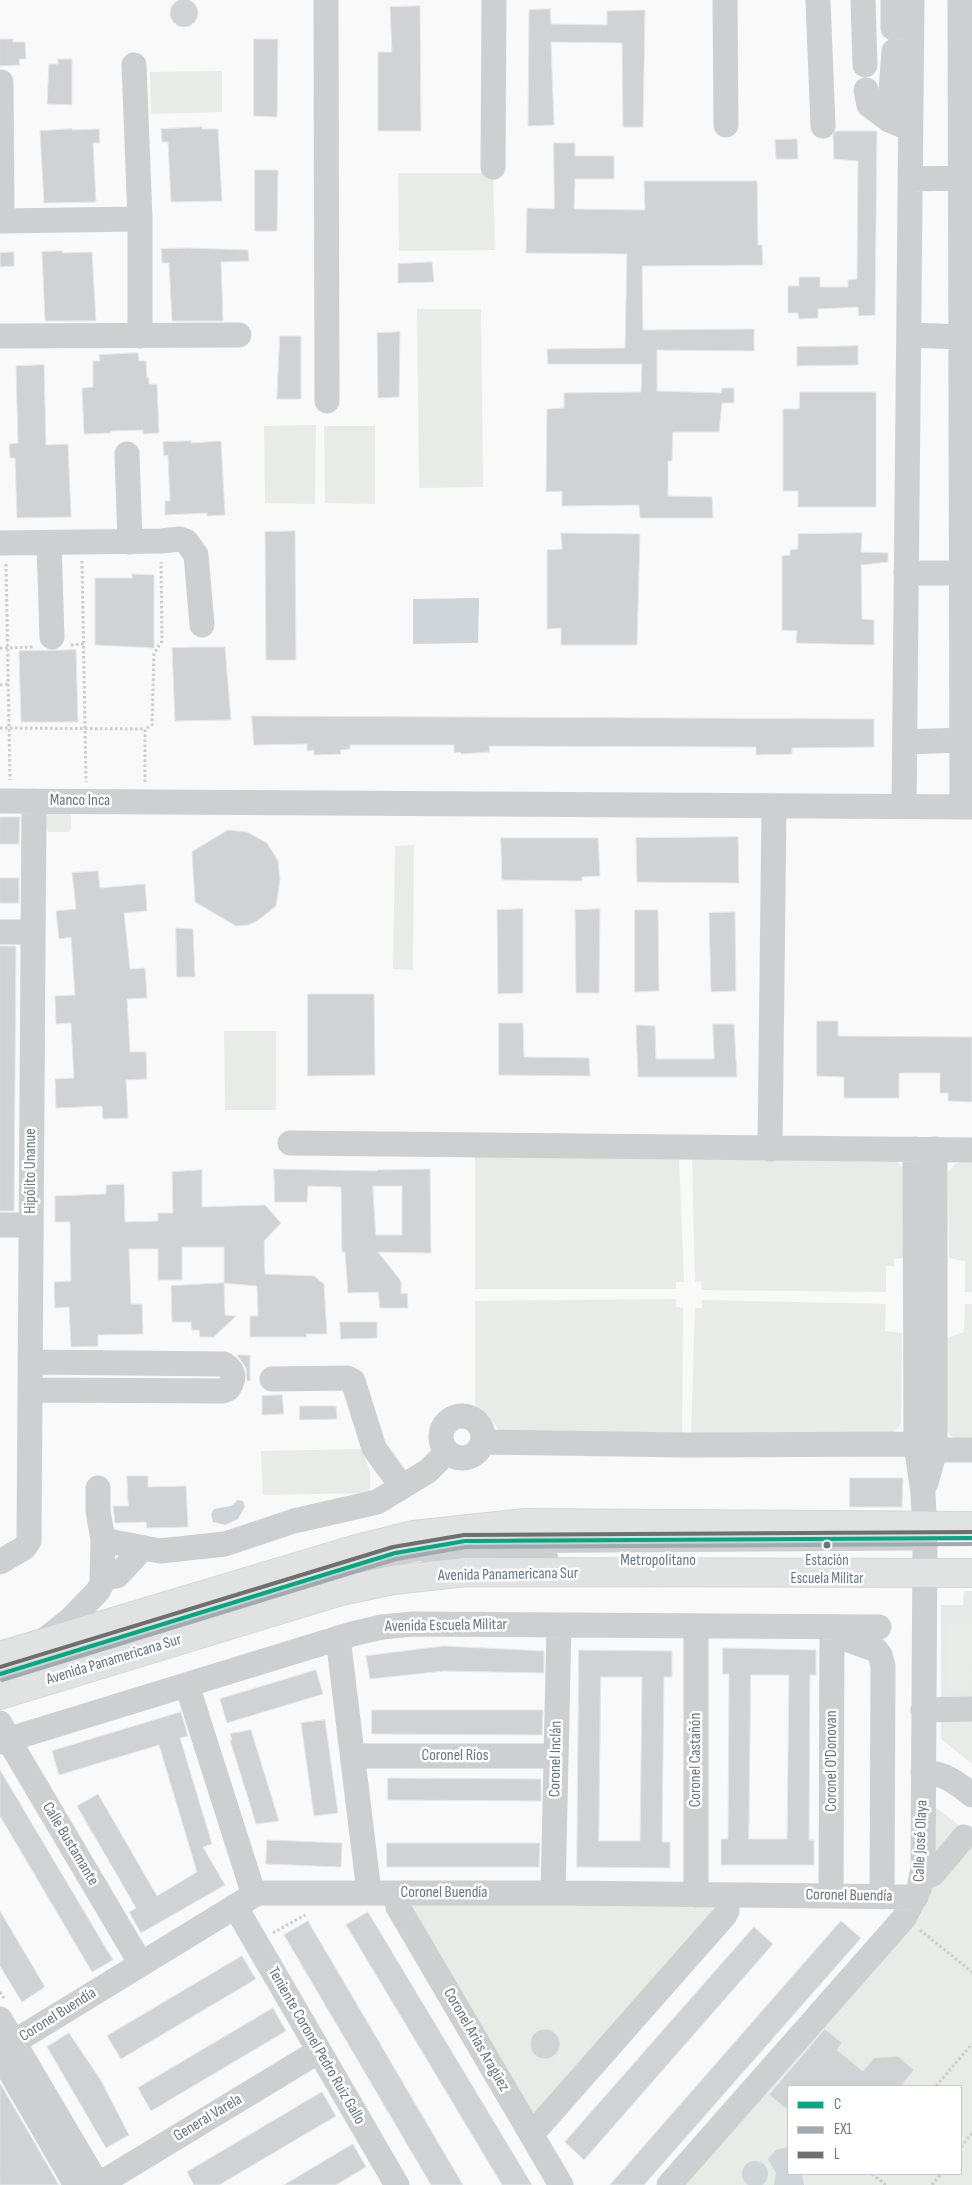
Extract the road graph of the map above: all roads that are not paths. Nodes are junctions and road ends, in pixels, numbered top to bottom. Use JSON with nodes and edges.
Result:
{"nodes":[{"id":1,"x":326,"y":0,"type":"edge"},
{"id":2,"x":494,"y":0,"type":"edge"},
{"id":3,"x":725,"y":0,"type":"edge"},
{"id":4,"x":818,"y":0,"type":"edge"},
{"id":5,"x":863,"y":0,"type":"edge"},
{"id":6,"x":893,"y":0,"type":"edge"},
{"id":7,"x":912,"y":0,"type":"edge"},
{"id":8,"x":960,"y":0,"type":"edge"},
{"id":9,"x":134,"y":65,"type":"dead end"},
{"id":10,"x":1,"y":82,"type":"edge"},
{"id":11,"x":900,"y":124,"type":"junction"},
{"id":12,"x":726,"y":125,"type":"dead end"},
{"id":13,"x":823,"y":126,"type":"dead end"},
{"id":14,"x":493,"y":167,"type":"dead end"},
{"id":15,"x":961,"y":178,"type":"junction"},
{"id":16,"x":910,"y":179,"type":"junction"},
{"id":17,"x":140,"y":219,"type":"junction"},
{"id":18,"x":1,"y":221,"type":"edge"},
{"id":19,"x":239,"y":335,"type":"dead end"},
{"id":20,"x":909,"y":335,"type":"junction"},
{"id":21,"x":0,"y":336,"type":"edge"},
{"id":22,"x":140,"y":336,"type":"junction"},
{"id":23,"x":961,"y":337,"type":"junction"},
{"id":24,"x":328,"y":400,"type":"dead end"},
{"id":25,"x":127,"y":454,"type":"dead end"},
{"id":26,"x":130,"y":542,"type":"junction"},
{"id":27,"x":3,"y":543,"type":"edge"},
{"id":28,"x":49,"y":543,"type":"junction"},
{"id":29,"x":906,"y":573,"type":"junction"},
{"id":30,"x":962,"y":573,"type":"junction"},
{"id":31,"x":202,"y":625,"type":"dead end"},
{"id":32,"x":52,"y":637,"type":"dead end"},
{"id":33,"x":962,"y":740,"type":"junction"},
{"id":34,"x":905,"y":742,"type":"junction"},
{"id":35,"x":15,"y":801,"type":"edge"},
{"id":36,"x":774,"y":806,"type":"junction"},
{"id":37,"x":904,"y":807,"type":"junction"},
{"id":38,"x":967,"y":807,"type":"edge"},
{"id":39,"x":0,"y":932,"type":"edge"},
{"id":40,"x":33,"y":932,"type":"junction"},
{"id":41,"x":290,"y":1143,"type":"dead end"},
{"id":42,"x":770,"y":1149,"type":"junction"},
{"id":43,"x":925,"y":1149,"type":"junction"},
{"id":44,"x":972,"y":1150,"type":"edge"},
{"id":45,"x":0,"y":1224,"type":"edge"},
{"id":46,"x":31,"y":1225,"type":"junction"},
{"id":47,"x":30,"y":1362,"type":"junction"},
{"id":48,"x":138,"y":1363,"type":"junction"},
{"id":49,"x":272,"y":1379,"type":"dead end"},
{"id":50,"x":30,"y":1390,"type":"junction"},
{"id":51,"x":138,"y":1391,"type":"junction"},
{"id":52,"x":483,"y":1442,"type":"junction"},
{"id":53,"x":925,"y":1447,"type":"junction"},
{"id":54,"x":972,"y":1450,"type":"edge"},
{"id":55,"x":447,"y":1452,"type":"junction"},
{"id":56,"x":98,"y":1488,"type":"dead end"},
{"id":57,"x":391,"y":1493,"type":"junction"},
{"id":58,"x":972,"y":1526,"type":"edge"},
{"id":59,"x":972,"y":1538,"type":"edge"},
{"id":60,"x":103,"y":1540,"type":"junction"},
{"id":61,"x":0,"y":1541,"type":"edge"},
{"id":62,"x":28,"y":1541,"type":"junction"},
{"id":63,"x":143,"y":1548,"type":"junction"},
{"id":64,"x":925,"y":1549,"type":"junction"},
{"id":65,"x":0,"y":1562,"type":"edge"},
{"id":66,"x":972,"y":1562,"type":"edge"},
{"id":67,"x":972,"y":1573,"type":"edge"},
{"id":68,"x":103,"y":1578,"type":"junction"},
{"id":69,"x":559,"y":1625,"type":"junction"},
{"id":70,"x":696,"y":1626,"type":"junction"},
{"id":71,"x":879,"y":1627,"type":"dead end"},
{"id":72,"x":832,"y":1630,"type":"junction"},
{"id":73,"x":338,"y":1638,"type":"junction"},
{"id":74,"x":34,"y":1647,"type":"junction"},
{"id":75,"x":0,"y":1656,"type":"edge"},
{"id":76,"x":0,"y":1674,"type":"edge"},
{"id":77,"x":187,"y":1684,"type":"junction"},
{"id":78,"x":0,"y":1694,"type":"edge"},
{"id":79,"x":972,"y":1709,"type":"edge"},
{"id":80,"x":923,"y":1710,"type":"junction"},
{"id":81,"x":3,"y":1735,"type":"edge"},
{"id":82,"x":353,"y":1756,"type":"junction"},
{"id":83,"x":556,"y":1756,"type":"junction"},
{"id":84,"x":923,"y":1772,"type":"junction"},
{"id":85,"x":972,"y":1795,"type":"edge"},
{"id":86,"x":964,"y":1837,"type":"dead end"},
{"id":87,"x":369,"y":1892,"type":"junction"},
{"id":88,"x":395,"y":1893,"type":"junction"},
{"id":89,"x":553,"y":1893,"type":"junction"},
{"id":90,"x":696,"y":1895,"type":"junction"},
{"id":91,"x":728,"y":1895,"type":"junction"},
{"id":92,"x":831,"y":1896,"type":"junction"},
{"id":93,"x":882,"y":1896,"type":"junction"},
{"id":94,"x":914,"y":1898,"type":"junction"},
{"id":95,"x":244,"y":1900,"type":"junction"},
{"id":96,"x":141,"y":1964,"type":"junction"},
{"id":97,"x":0,"y":2019,"type":"edge"},
{"id":98,"x":7,"y":2048,"type":"edge"},
{"id":99,"x":318,"y":2051,"type":"junction"},
{"id":100,"x":532,"y":2134,"type":"junction"},
{"id":101,"x":76,"y":2185,"type":"edge"},
{"id":102,"x":98,"y":2185,"type":"edge"},
{"id":103,"x":397,"y":2185,"type":"edge"},
{"id":104,"x":561,"y":2185,"type":"edge"},
{"id":105,"x":669,"y":2185,"type":"edge"}],
"edges":[{"from":1,"to":24,"type":"street"},
{"from":2,"to":14,"type":"street"},
{"from":3,"to":12,"type":"street"},
{"from":4,"to":13,"type":"street"},
{"from":5,"to":11,"type":"street"},
{"from":6,"to":11,"type":"street"},
{"from":7,"to":11,"type":"street"},
{"from":8,"to":15,"type":"street"},
{"from":9,"to":17,"type":"street"},
{"from":10,"to":18,"type":"street"},
{"from":11,"to":16,"type":"street"},
{"from":15,"to":16,"type":"street"},
{"from":15,"to":23,"type":"street"},
{"from":16,"to":20,"type":"street"},
{"from":17,"to":18,"type":"street"},
{"from":17,"to":22,"type":"street"},
{"from":19,"to":22,"type":"street"},
{"from":20,"to":23,"type":"street"},
{"from":20,"to":29,"type":"street"},
{"from":21,"to":22,"type":"street"},
{"from":23,"to":30,"type":"street"},
{"from":25,"to":26,"type":"street"},
{"from":26,"to":28,"type":"street"},
{"from":26,"to":31,"type":"street"},
{"from":27,"to":28,"type":"street"},
{"from":28,"to":32,"type":"street"},
{"from":29,"to":30,"type":"street"},
{"from":29,"to":34,"type":"street"},
{"from":30,"to":33,"type":"street"},
{"from":33,"to":34,"type":"street"},
{"from":33,"to":38,"type":"street"},
{"from":34,"to":37,"type":"street"},
{"from":35,"to":36,"type":"street","name":"Manco Inca"},
{"from":35,"to":40,"type":"street","name":"Hipólito Unanue"},
{"from":36,"to":37,"type":"street","name":"Manco Inca"},
{"from":36,"to":42,"type":"street"},
{"from":37,"to":38,"type":"street","name":"Manco Inca"},
{"from":39,"to":40,"type":"street"},
{"from":40,"to":46,"type":"street","name":"Hipólito Unanue"},
{"from":41,"to":42,"type":"street"},
{"from":42,"to":43,"type":"street"},
{"from":43,"to":44,"type":"street"},
{"from":43,"to":53,"type":"street","name":"Calle José Olaya"},
{"from":45,"to":46,"type":"street"},
{"from":46,"to":47,"type":"street","name":"Hipólito Unanue"},
{"from":47,"to":48,"type":"street"},
{"from":47,"to":50,"type":"street","name":"Hipólito Unanue"},
{"from":48,"to":51,"type":"street"},
{"from":48,"to":51,"type":"street"},
{"from":49,"to":57,"type":"street"},
{"from":50,"to":51,"type":"street"},
{"from":50,"to":62,"type":"street","name":"Hipólito Unanue"},
{"from":52,"to":53,"type":"street"},
{"from":52,"to":55,"type":"street"},
{"from":52,"to":55,"type":"street"},
{"from":53,"to":54,"type":"street"},
{"from":53,"to":64,"type":"street","name":"Calle José Olaya"},
{"from":55,"to":57,"type":"street"},
{"from":56,"to":60,"type":"street"},
{"from":57,"to":63,"type":"street"},
{"from":58,"to":64,"type":"main road","name":"Avenida Panamericana Sur"},
{"from":59,"to":64,"type":"street","name":"Metropolitano"},
{"from":60,"to":63,"type":"street"},
{"from":60,"to":68,"type":"street"},
{"from":61,"to":62,"type":"street"},
{"from":62,"to":65,"type":"street"},
{"from":63,"to":68,"type":"street"},
{"from":64,"to":66,"type":"street","name":"Metropolitano"},
{"from":64,"to":67,"type":"main road","name":"Avenida Panamericana Sur"},
{"from":64,"to":74,"type":"main road","name":"Avenida Panamericana Sur"},
{"from":64,"to":76,"type":"street","name":"Metropolitano"},
{"from":64,"to":78,"type":"main road","name":"Avenida Panamericana Sur"},
{"from":64,"to":80,"type":"street","name":"Calle José Olaya"},
{"from":68,"to":74,"type":"street"},
{"from":69,"to":70,"type":"street","name":"Avenida Escuela Militar"},
{"from":69,"to":73,"type":"street","name":"Avenida Escuela Militar"},
{"from":69,"to":83,"type":"street","name":"Coronel Inclán"},
{"from":70,"to":72,"type":"street","name":"Avenida Escuela Militar"},
{"from":70,"to":90,"type":"street","name":"Coronel Castañón"},
{"from":71,"to":72,"type":"street","name":"Avenida Escuela Militar"},
{"from":72,"to":92,"type":"street","name":"Coronel O'Donovan"},
{"from":72,"to":93,"type":"street"},
{"from":73,"to":77,"type":"street","name":"Avenida Escuela Militar"},
{"from":73,"to":82,"type":"street"},
{"from":74,"to":75,"type":"main road","name":"Avenida Panamericana Sur"},
{"from":77,"to":81,"type":"street","name":"Avenida Escuela Militar"},
{"from":77,"to":95,"type":"street","name":"Teniente Coronel Pedro Ruiz Gallo"},
{"from":79,"to":80,"type":"street"},
{"from":80,"to":84,"type":"street","name":"Calle José Olaya"},
{"from":81,"to":96,"type":"street","name":"Calle Bustamante"},
{"from":82,"to":83,"type":"street","name":"Coronel Ríos"},
{"from":82,"to":87,"type":"street"},
{"from":83,"to":89,"type":"street","name":"Coronel Inclán"},
{"from":84,"to":85,"type":"street"},
{"from":84,"to":94,"type":"street","name":"Calle José Olaya"},
{"from":86,"to":94,"type":"street"},
{"from":87,"to":88,"type":"street","name":"Coronel Buendía"},
{"from":87,"to":95,"type":"street","name":"Coronel Buendía"},
{"from":88,"to":89,"type":"street","name":"Coronel Buendía"},
{"from":88,"to":100,"type":"street","name":"Coronel Arias Aragüez"},
{"from":89,"to":90,"type":"street","name":"Coronel Buendía"},
{"from":90,"to":91,"type":"street","name":"Coronel Buendía"},
{"from":91,"to":92,"type":"street","name":"Coronel Buendía"},
{"from":91,"to":100,"type":"street"},
{"from":92,"to":93,"type":"street","name":"Coronel Buendía"},
{"from":93,"to":94,"type":"street","name":"Coronel Buendía"},
{"from":94,"to":105,"type":"street"},
{"from":95,"to":96,"type":"street","name":"Coronel Buendía"},
{"from":95,"to":99,"type":"street","name":"Teniente Coronel Pedro Ruiz Gallo"},
{"from":96,"to":98,"type":"street","name":"Coronel Buendía"},
{"from":97,"to":98,"type":"street"},
{"from":98,"to":101,"type":"street"},
{"from":98,"to":102,"type":"street"},
{"from":99,"to":102,"type":"street","name":"General Varela"},
{"from":99,"to":103,"type":"street","name":"Teniente Coronel Pedro Ruiz Gallo"},
{"from":100,"to":104,"type":"street","name":"Coronel Arias Aragüez"}]}
